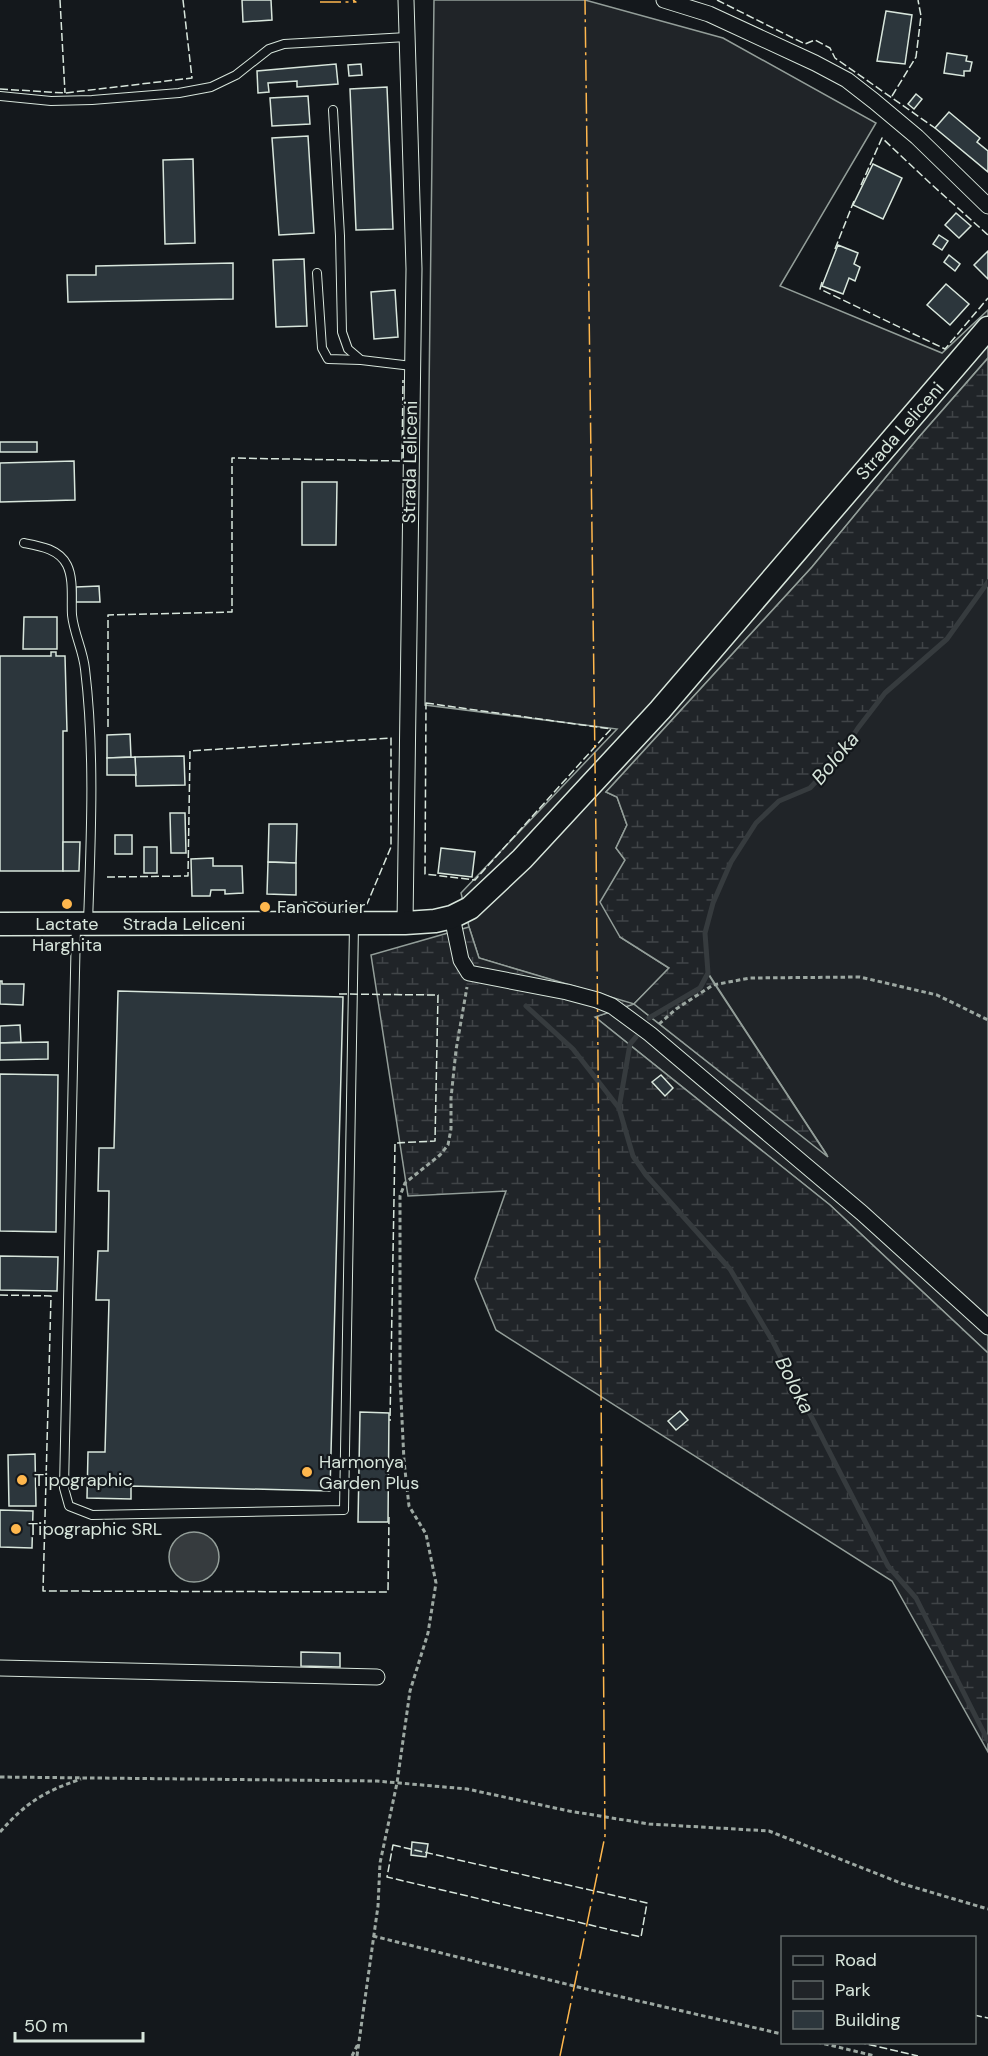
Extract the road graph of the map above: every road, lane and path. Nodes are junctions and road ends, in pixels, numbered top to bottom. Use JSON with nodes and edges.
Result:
{"nodes":[{"id":1,"x":406,"y":0,"type":"edge"},
{"id":2,"x":664,"y":0,"type":"edge"},
{"id":3,"x":407,"y":37,"type":"junction"},
{"id":4,"x":0,"y":96,"type":"edge"},
{"id":5,"x":333,"y":110,"type":"dead end"},
{"id":6,"x":988,"y":206,"type":"edge"},
{"id":7,"x":317,"y":273,"type":"dead end"},
{"id":8,"x":988,"y":328,"type":"edge"},
{"id":9,"x":361,"y":360,"type":"junction"},
{"id":10,"x":412,"y":366,"type":"junction"},
{"id":11,"x":24,"y":543,"type":"dead end"},
{"id":12,"x":452,"y":917,"type":"junction"},
{"id":13,"x":405,"y":923,"type":"junction"},
{"id":14,"x":0,"y":924,"type":"edge"},
{"id":15,"x":82,"y":924,"type":"junction"},
{"id":16,"x":354,"y":924,"type":"junction"},
{"id":17,"x":469,"y":973,"type":"junction"},
{"id":18,"x":988,"y":1020,"type":"edge"},
{"id":19,"x":650,"y":1034,"type":"junction"},
{"id":20,"x":988,"y":1327,"type":"edge"},
{"id":21,"x":0,"y":1668,"type":"edge"},
{"id":22,"x":377,"y":1677,"type":"dead end"},
{"id":23,"x":0,"y":1777,"type":"edge"},
{"id":24,"x":86,"y":1778,"type":"junction"},
{"id":25,"x":397,"y":1783,"type":"junction"},
{"id":26,"x":0,"y":1832,"type":"edge"},
{"id":27,"x":988,"y":1910,"type":"edge"},
{"id":28,"x":374,"y":1935,"type":"junction"},
{"id":29,"x":781,"y":2034,"type":"edge"},
{"id":30,"x":360,"y":2040,"type":"junction"},
{"id":31,"x":821,"y":2044,"type":"edge"},
{"id":32,"x":352,"y":2056,"type":"edge"},
{"id":33,"x":357,"y":2056,"type":"edge"},
{"id":34,"x":875,"y":2056,"type":"edge"}],
"edges":[{"from":1,"to":3,"type":"street","name":"Strada Leliceni"},
{"from":2,"to":6,"type":"street"},
{"from":3,"to":4,"type":"lane"},
{"from":3,"to":10,"type":"street","name":"Strada Leliceni"},
{"from":5,"to":9,"type":"lane"},
{"from":7,"to":9,"type":"lane"},
{"from":8,"to":12,"type":"main road","name":"Strada Leliceni"},
{"from":9,"to":10,"type":"lane"},
{"from":10,"to":13,"type":"street","name":"Strada Leliceni"},
{"from":11,"to":15,"type":"lane"},
{"from":12,"to":13,"type":"main road","name":"Strada Leliceni"},
{"from":12,"to":17,"type":"street"},
{"from":13,"to":16,"type":"main road","name":"Strada Leliceni"},
{"from":14,"to":15,"type":"main road","name":"Strada Leliceni"},
{"from":15,"to":16,"type":"main road","name":"Strada Leliceni"},
{"from":15,"to":16,"type":"lane"},
{"from":17,"to":19,"type":"street"},
{"from":17,"to":25,"type":"path"},
{"from":18,"to":19,"type":"path"},
{"from":19,"to":20,"type":"street"},
{"from":21,"to":22,"type":"street"},
{"from":23,"to":24,"type":"path"},
{"from":24,"to":25,"type":"path"},
{"from":24,"to":26,"type":"path"},
{"from":25,"to":27,"type":"path"},
{"from":25,"to":28,"type":"path"},
{"from":28,"to":29,"type":"path"},
{"from":28,"to":30,"type":"path"},
{"from":30,"to":32,"type":"path"},
{"from":30,"to":33,"type":"path"},
{"from":31,"to":34,"type":"path"}]}
